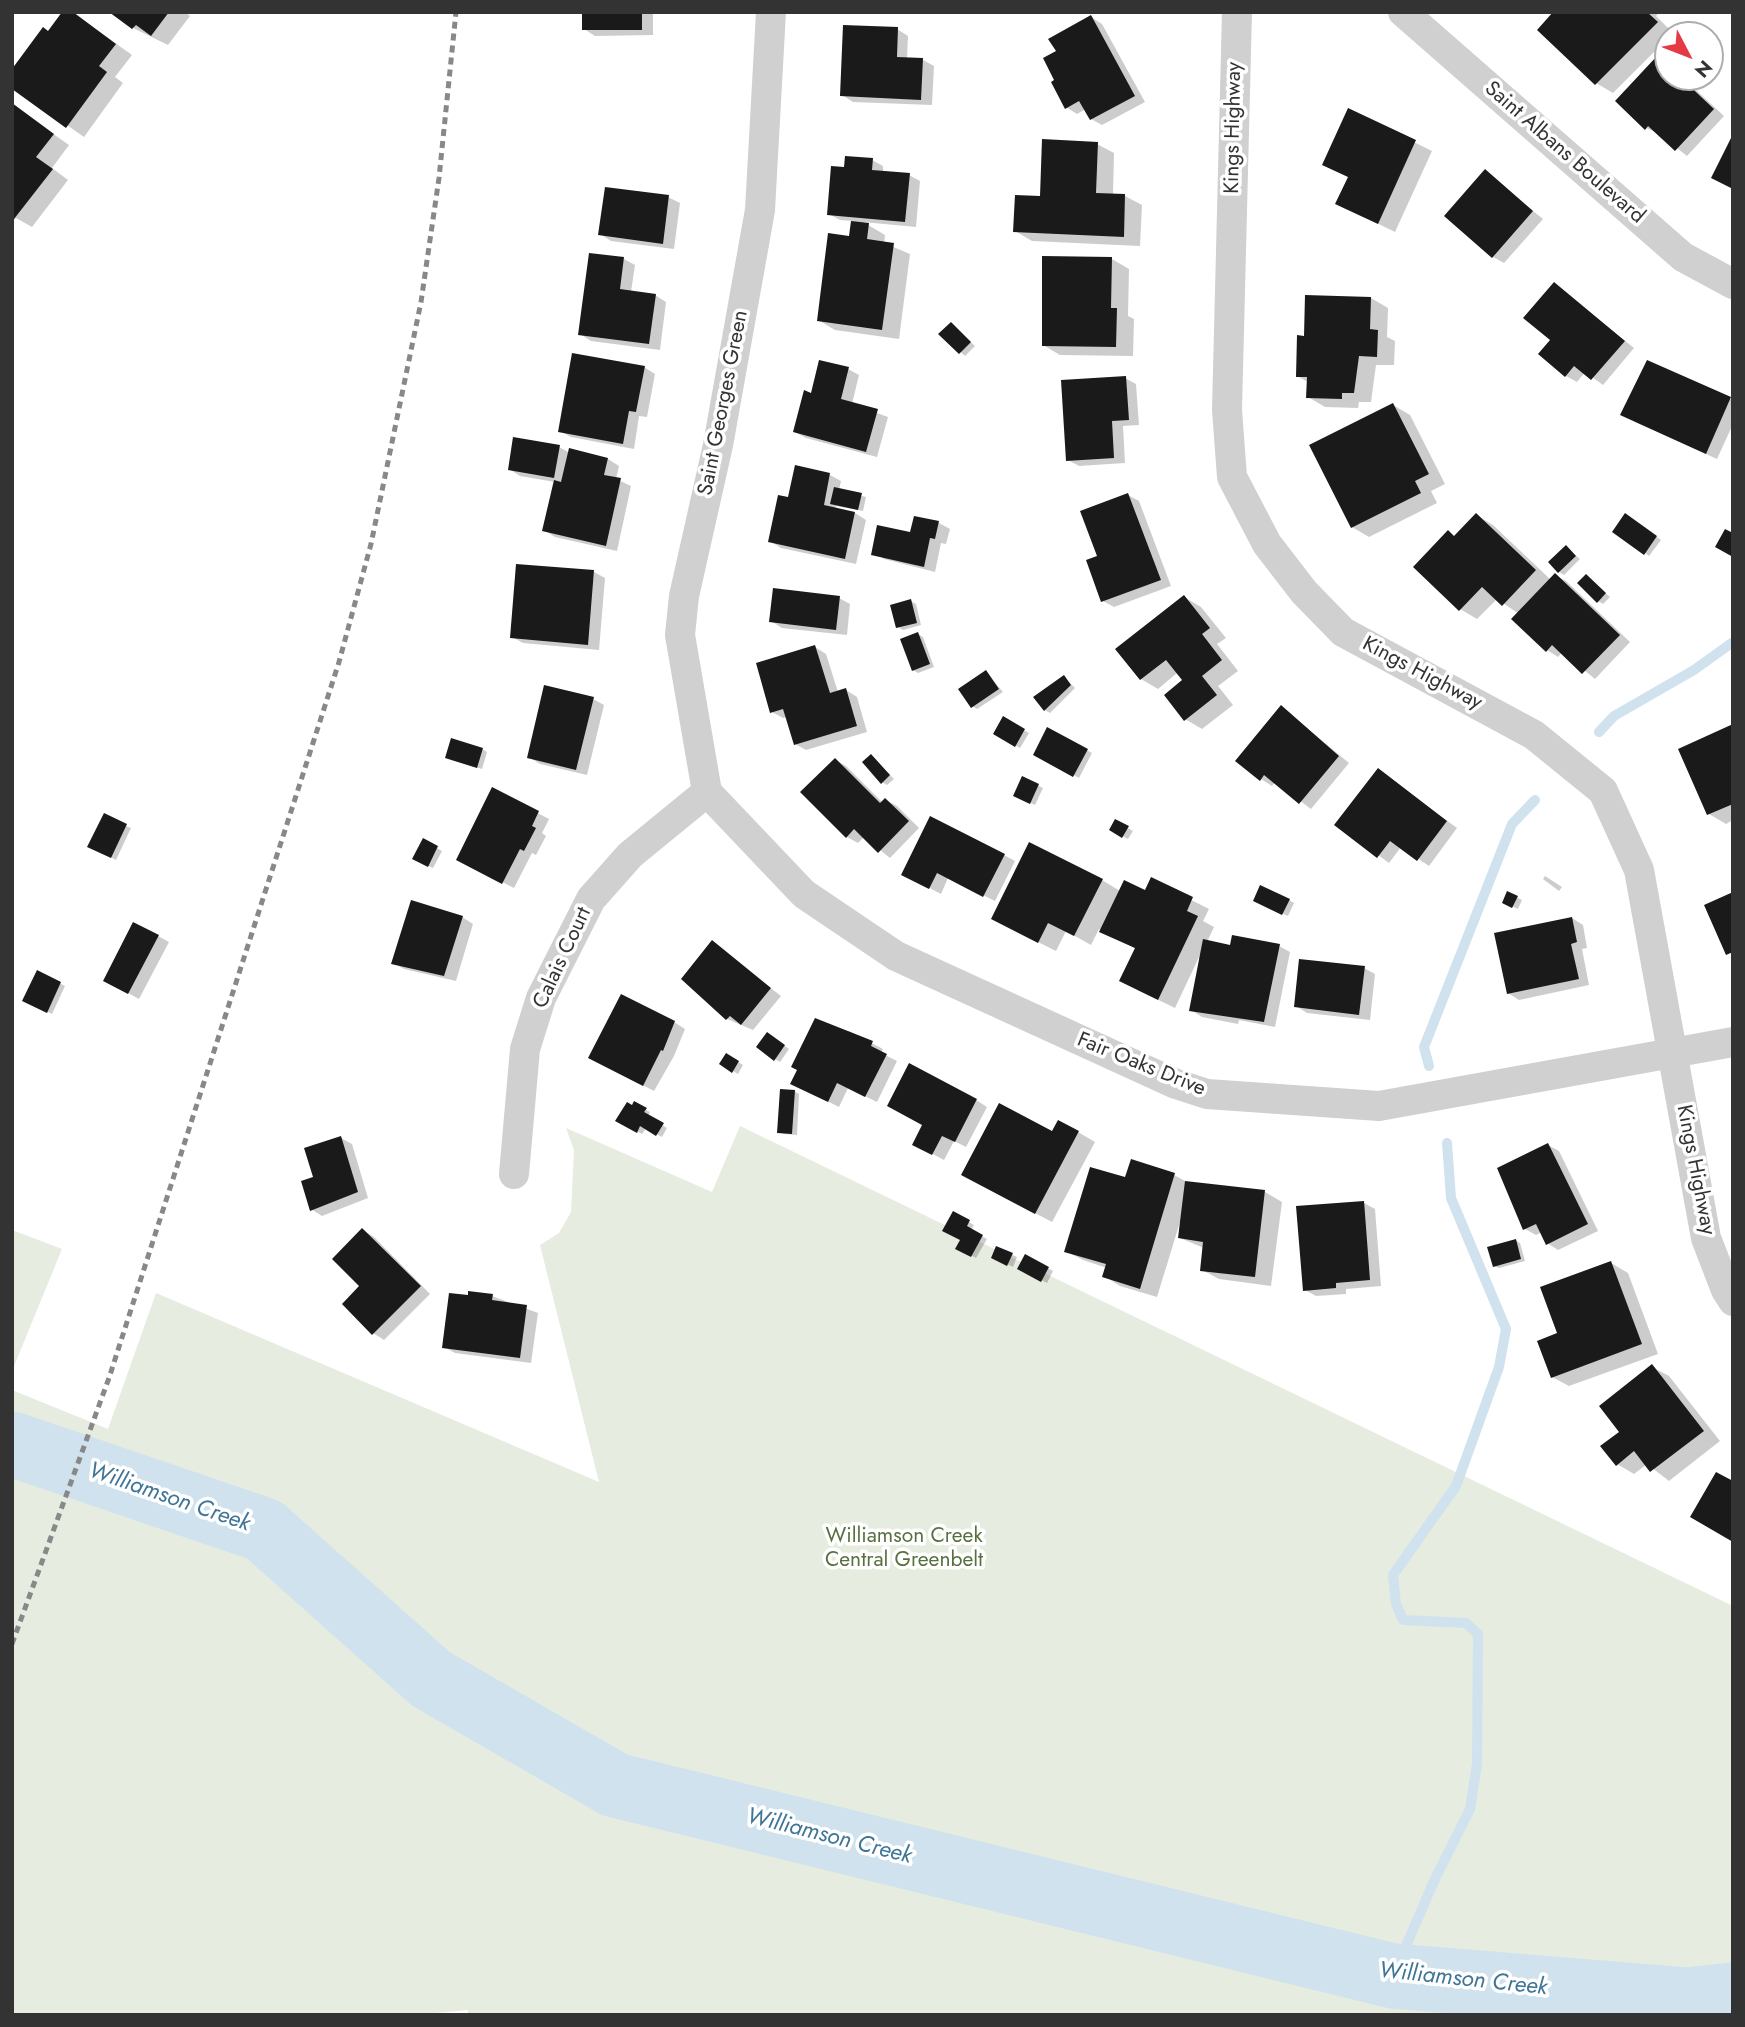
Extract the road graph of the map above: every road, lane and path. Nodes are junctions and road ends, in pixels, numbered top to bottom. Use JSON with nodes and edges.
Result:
{"nodes":[{"id":1,"x":771,"y":12,"type":"edge"},
{"id":2,"x":1237,"y":12,"type":"edge"},
{"id":3,"x":1403,"y":12,"type":"edge"},
{"id":4,"x":1733,"y":284,"type":"edge"},
{"id":5,"x":707,"y":792,"type":"junction"},
{"id":6,"x":1733,"y":1042,"type":"edge"},
{"id":7,"x":1674,"y":1055,"type":"junction"},
{"id":8,"x":514,"y":1174,"type":"dead end"},
{"id":9,"x":1733,"y":1301,"type":"edge"}],
"edges":[{"from":1,"to":5,"type":"street","name":"Saint Georges Green"},
{"from":2,"to":7,"type":"street","name":"Kings Highway"},
{"from":3,"to":4,"type":"street","name":"Saint Albans Boulevard"},
{"from":5,"to":7,"type":"street","name":"Fair Oaks Drive"},
{"from":5,"to":8,"type":"street","name":"Calais Court"},
{"from":6,"to":7,"type":"street","name":"Fair Oaks Drive"},
{"from":7,"to":9,"type":"street","name":"Kings Highway"}]}
